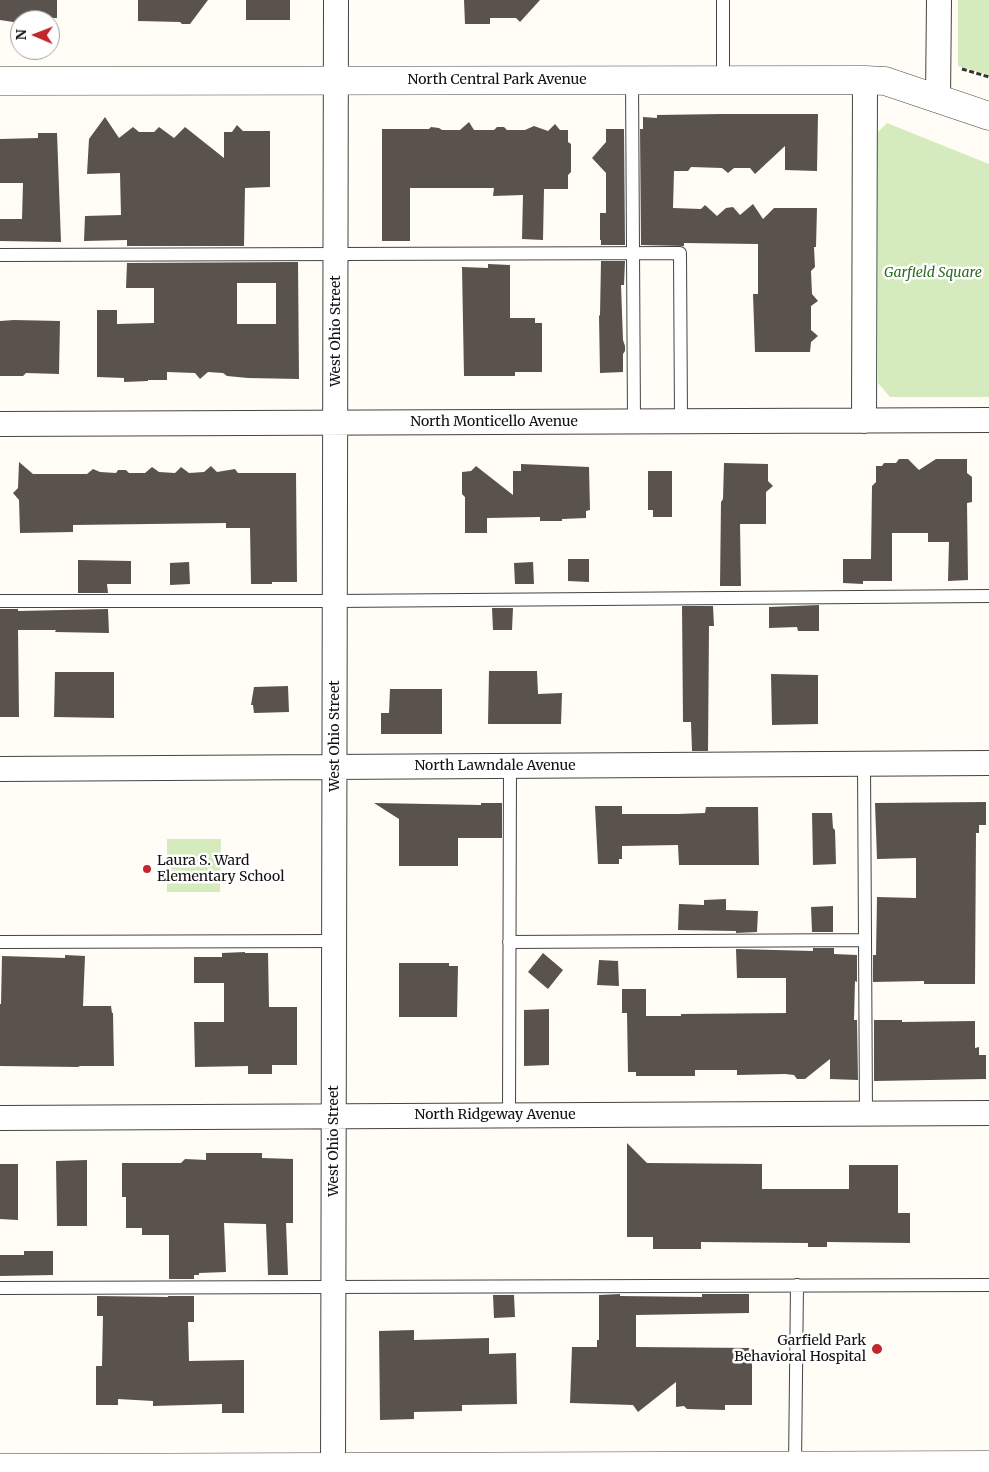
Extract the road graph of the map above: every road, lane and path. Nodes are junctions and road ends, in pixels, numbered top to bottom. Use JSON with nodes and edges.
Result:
{"nodes":[{"id":1,"x":336,"y":0,"type":"edge"},
{"id":2,"x":723,"y":0,"type":"edge"},
{"id":3,"x":939,"y":0,"type":"edge"},
{"id":4,"x":956,"y":68,"type":"dead end"},
{"id":5,"x":989,"y":77,"type":"edge"},
{"id":6,"x":336,"y":80,"type":"junction"},
{"id":7,"x":632,"y":80,"type":"junction"},
{"id":8,"x":723,"y":80,"type":"junction"},
{"id":9,"x":865,"y":80,"type":"junction"},
{"id":10,"x":0,"y":81,"type":"edge"},
{"id":11,"x":938,"y":99,"type":"junction"},
{"id":12,"x":989,"y":116,"type":"edge"},
{"id":13,"x":633,"y":253,"type":"junction"},
{"id":14,"x":336,"y":254,"type":"junction"},
{"id":15,"x":0,"y":255,"type":"edge"},
{"id":16,"x":989,"y":420,"type":"edge"},
{"id":17,"x":864,"y":421,"type":"junction"},
{"id":18,"x":634,"y":422,"type":"junction"},
{"id":19,"x":681,"y":422,"type":"junction"},
{"id":20,"x":336,"y":423,"type":"junction"},
{"id":21,"x":0,"y":424,"type":"edge"},
{"id":22,"x":989,"y":596,"type":"edge"},
{"id":23,"x":0,"y":601,"type":"edge"},
{"id":24,"x":335,"y":601,"type":"junction"},
{"id":25,"x":989,"y":763,"type":"edge"},
{"id":26,"x":864,"y":764,"type":"junction"},
{"id":27,"x":510,"y":766,"type":"junction"},
{"id":28,"x":334,"y":767,"type":"junction"},
{"id":29,"x":0,"y":769,"type":"edge"},
{"id":30,"x":865,"y":940,"type":"junction"},
{"id":31,"x":0,"y":942,"type":"edge"},
{"id":32,"x":334,"y":942,"type":"junction"},
{"id":33,"x":509,"y":942,"type":"junction"},
{"id":34,"x":866,"y":1113,"type":"junction"},
{"id":35,"x":989,"y":1113,"type":"edge"},
{"id":36,"x":509,"y":1115,"type":"junction"},
{"id":37,"x":334,"y":1116,"type":"junction"},
{"id":38,"x":0,"y":1118,"type":"edge"},
{"id":39,"x":797,"y":1285,"type":"junction"},
{"id":40,"x":989,"y":1285,"type":"edge"},
{"id":41,"x":333,"y":1286,"type":"junction"},
{"id":42,"x":0,"y":1288,"type":"edge"},
{"id":43,"x":989,"y":1465,"type":"edge"},
{"id":44,"x":795,"y":1466,"type":"junction"},
{"id":45,"x":0,"y":1468,"type":"edge"},
{"id":46,"x":167,"y":1470,"type":"edge"},
{"id":47,"x":333,"y":1470,"type":"edge"}],
"edges":[{"from":1,"to":6,"type":"street","name":"West Ohio Street"},
{"from":2,"to":8,"type":"lane"},
{"from":3,"to":11,"type":"street"},
{"from":4,"to":5,"type":"path"},
{"from":6,"to":7,"type":"street","name":"North Central Park Avenue"},
{"from":6,"to":10,"type":"street","name":"North Central Park Avenue"},
{"from":6,"to":14,"type":"street","name":"West Ohio Street"},
{"from":7,"to":8,"type":"street","name":"North Central Park Avenue"},
{"from":7,"to":13,"type":"lane"},
{"from":8,"to":9,"type":"street","name":"North Central Park Avenue"},
{"from":9,"to":11,"type":"street","name":"North Central Park Avenue"},
{"from":9,"to":17,"type":"street"},
{"from":11,"to":12,"type":"street","name":"North Central Park Avenue"},
{"from":13,"to":14,"type":"lane"},
{"from":13,"to":18,"type":"lane"},
{"from":13,"to":19,"type":"lane"},
{"from":14,"to":15,"type":"lane"},
{"from":14,"to":20,"type":"street","name":"West Ohio Street"},
{"from":16,"to":17,"type":"street","name":"North Monticello Avenue"},
{"from":17,"to":19,"type":"street","name":"North Monticello Avenue"},
{"from":18,"to":19,"type":"street","name":"North Monticello Avenue"},
{"from":18,"to":20,"type":"street","name":"North Monticello Avenue"},
{"from":20,"to":21,"type":"street","name":"North Monticello Avenue"},
{"from":20,"to":24,"type":"street","name":"West Ohio Street"},
{"from":22,"to":24,"type":"lane"},
{"from":23,"to":24,"type":"lane"},
{"from":24,"to":28,"type":"street","name":"West Ohio Street"},
{"from":25,"to":26,"type":"street","name":"North Lawndale Avenue"},
{"from":26,"to":27,"type":"street","name":"North Lawndale Avenue"},
{"from":26,"to":30,"type":"lane"},
{"from":27,"to":28,"type":"street","name":"North Lawndale Avenue"},
{"from":27,"to":33,"type":"lane"},
{"from":28,"to":29,"type":"street","name":"North Lawndale Avenue"},
{"from":28,"to":32,"type":"street","name":"West Ohio Street"},
{"from":30,"to":33,"type":"lane"},
{"from":30,"to":34,"type":"lane"},
{"from":31,"to":32,"type":"lane"},
{"from":32,"to":37,"type":"street","name":"West Ohio Street"},
{"from":33,"to":36,"type":"lane"},
{"from":34,"to":35,"type":"street","name":"North Ridgeway Avenue"},
{"from":34,"to":36,"type":"street","name":"North Ridgeway Avenue"},
{"from":36,"to":37,"type":"street","name":"North Ridgeway Avenue"},
{"from":37,"to":38,"type":"street","name":"North Ridgeway Avenue"},
{"from":37,"to":41,"type":"street","name":"West Ohio Street"},
{"from":39,"to":40,"type":"lane"},
{"from":39,"to":41,"type":"lane"},
{"from":39,"to":44,"type":"lane"},
{"from":41,"to":42,"type":"lane"},
{"from":41,"to":47,"type":"street","name":"West Ohio Street"},
{"from":43,"to":44,"type":"street"},
{"from":44,"to":47,"type":"street"},
{"from":45,"to":46,"type":"street"},
{"from":46,"to":47,"type":"street"}]}
